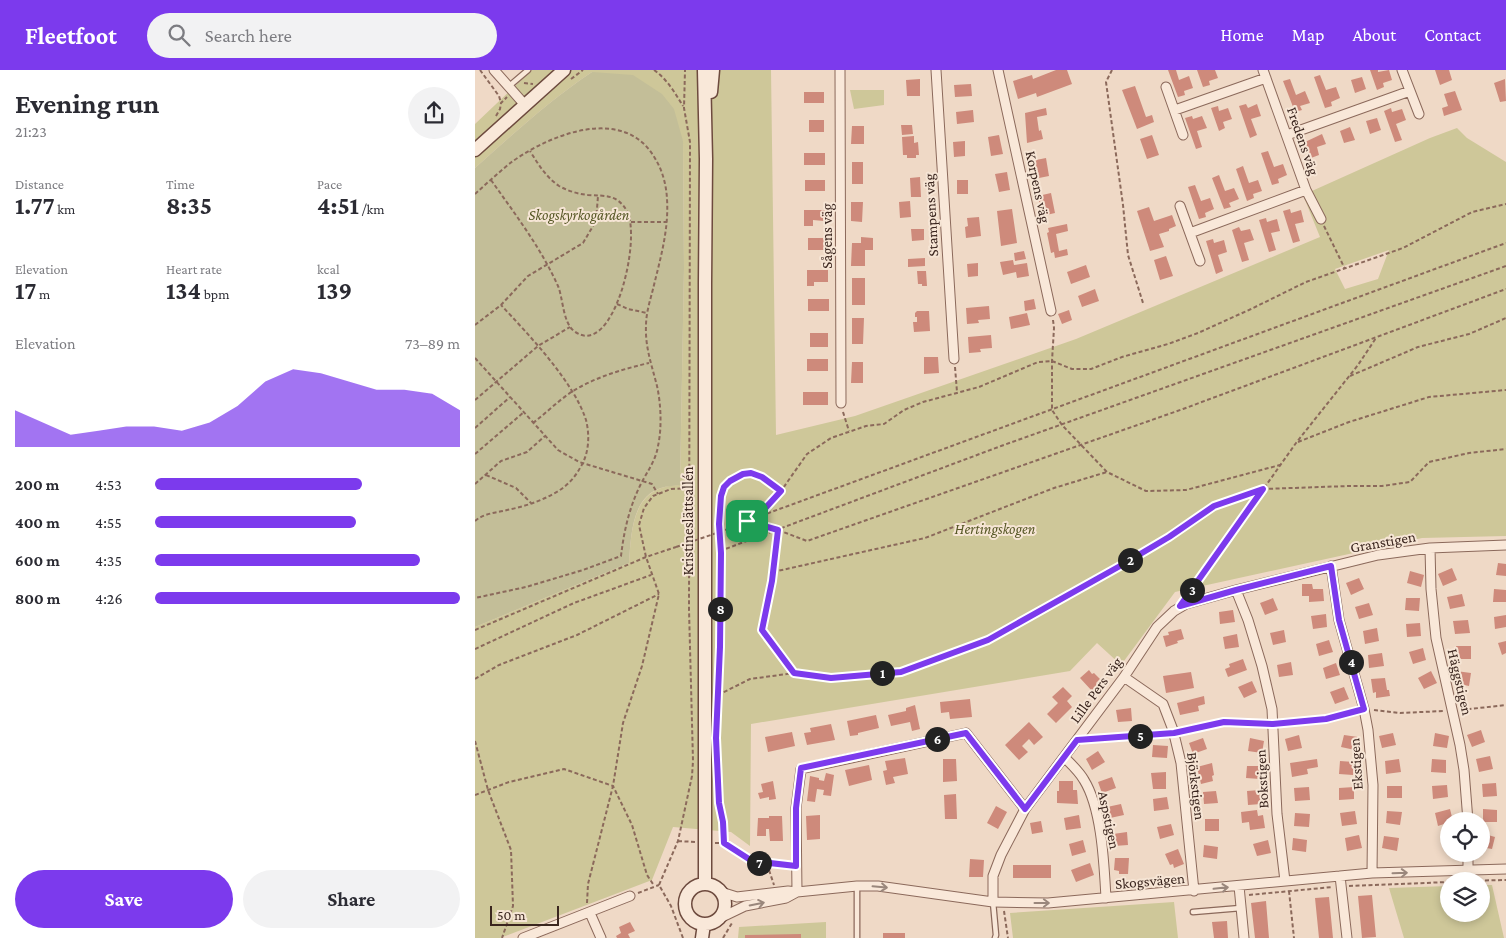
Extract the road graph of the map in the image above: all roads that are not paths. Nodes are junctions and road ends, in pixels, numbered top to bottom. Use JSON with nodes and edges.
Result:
{"nodes":[{"id":1,"x":494,"y":70,"type":"edge"},
{"id":2,"x":528,"y":70,"type":"edge"},
{"id":3,"x":564,"y":70,"type":"edge"},
{"id":4,"x":704,"y":70,"type":"edge"},
{"id":5,"x":713,"y":70,"type":"edge"},
{"id":6,"x":840,"y":70,"type":"edge"},
{"id":7,"x":936,"y":70,"type":"edge"},
{"id":8,"x":999,"y":70,"type":"edge"},
{"id":9,"x":1402,"y":70,"type":"edge"},
{"id":10,"x":1264,"y":74,"type":"edge"},
{"id":11,"x":508,"y":87,"type":"junction"},
{"id":12,"x":1166,"y":87,"type":"dead end"},
{"id":13,"x":1410,"y":92,"type":"junction"},
{"id":14,"x":525,"y":105,"type":"junction"},
{"id":15,"x":1175,"y":110,"type":"junction"},
{"id":16,"x":1419,"y":114,"type":"dead end"},
{"id":17,"x":1183,"y":135,"type":"dead end"},
{"id":18,"x":1287,"y":135,"type":"junction"},
{"id":19,"x":475,"y":150,"type":"edge"},
{"id":20,"x":706,"y":159,"type":"junction"},
{"id":21,"x":1305,"y":190,"type":"junction"},
{"id":22,"x":1180,"y":206,"type":"dead end"},
{"id":23,"x":1321,"y":220,"type":"road end"},
{"id":24,"x":1190,"y":233,"type":"junction"},
{"id":25,"x":1200,"y":261,"type":"dead end"},
{"id":26,"x":1051,"y":310,"type":"road end"},
{"id":27,"x":954,"y":359,"type":"road end"},
{"id":28,"x":841,"y":403,"type":"road end"},
{"id":29,"x":1506,"y":546,"type":"edge"},
{"id":30,"x":1430,"y":548,"type":"junction"},
{"id":31,"x":1331,"y":566,"type":"junction"},
{"id":32,"x":1236,"y":590,"type":"junction"},
{"id":33,"x":1180,"y":606,"type":"joint"},
{"id":34,"x":1124,"y":677,"type":"junction"},
{"id":35,"x":1063,"y":757,"type":"junction"},
{"id":36,"x":1025,"y":809,"type":"junction"},
{"id":37,"x":1467,"y":812,"type":"edge"},
{"id":38,"x":1468,"y":862,"type":"edge"},
{"id":39,"x":1506,"y":869,"type":"edge"},
{"id":40,"x":1468,"y":870,"type":"junction"},
{"id":41,"x":1372,"y":873,"type":"junction"},
{"id":42,"x":1340,"y":876,"type":"junction"},
{"id":43,"x":1285,"y":881,"type":"junction"},
{"id":44,"x":705,"y":884,"type":"junction"},
{"id":45,"x":857,"y":886,"type":"junction"},
{"id":46,"x":1239,"y":886,"type":"junction"},
{"id":47,"x":1194,"y":890,"type":"junction"},
{"id":48,"x":721,"y":892,"type":"junction"},
{"id":49,"x":797,"y":892,"type":"junction"},
{"id":50,"x":630,"y":896,"type":"road end"},
{"id":51,"x":1106,"y":898,"type":"junction"},
{"id":52,"x":998,"y":902,"type":"junction"},
{"id":53,"x":1241,"y":908,"type":"junction"},
{"id":54,"x":1193,"y":912,"type":"dead end"},
{"id":55,"x":590,"y":913,"type":"junction"},
{"id":56,"x":718,"y":919,"type":"junction"},
{"id":57,"x":704,"y":924,"type":"junction"},
{"id":58,"x":523,"y":938,"type":"edge"},
{"id":59,"x":601,"y":938,"type":"edge"},
{"id":60,"x":702,"y":938,"type":"edge"},
{"id":61,"x":857,"y":938,"type":"edge"},
{"id":62,"x":995,"y":938,"type":"edge"},
{"id":63,"x":1244,"y":938,"type":"edge"},
{"id":64,"x":1347,"y":938,"type":"edge"}],
"edges":[{"from":1,"to":11,"type":"street"},
{"from":2,"to":11,"type":"lane"},
{"from":3,"to":14,"type":"street"},
{"from":4,"to":20,"type":"street","name":"Kristineslättsallén"},
{"from":5,"to":20,"type":"street","name":"Kristineslättsallén"},
{"from":6,"to":28,"type":"street","name":"Sågens väg"},
{"from":7,"to":27,"type":"street","name":"Stampens väg"},
{"from":8,"to":26,"type":"street","name":"Korpens väg"},
{"from":9,"to":13,"type":"street"},
{"from":10,"to":15,"type":"street"},
{"from":10,"to":18,"type":"street","name":"Fredens väg"},
{"from":11,"to":14,"type":"street"},
{"from":12,"to":15,"type":"street"},
{"from":13,"to":16,"type":"street"},
{"from":13,"to":18,"type":"street"},
{"from":14,"to":19,"type":"street"},
{"from":15,"to":17,"type":"street"},
{"from":18,"to":21,"type":"street","name":"Fredens väg"},
{"from":20,"to":44,"type":"street","name":"Kristineslättsallén"},
{"from":21,"to":23,"type":"street","name":"Fredens väg"},
{"from":21,"to":24,"type":"street"},
{"from":22,"to":24,"type":"street"},
{"from":24,"to":25,"type":"street"},
{"from":29,"to":30,"type":"street","name":"Granstigen"},
{"from":30,"to":31,"type":"street","name":"Granstigen"},
{"from":30,"to":37,"type":"street","name":"Häggstigen"},
{"from":31,"to":32,"type":"street","name":"Granstigen"},
{"from":31,"to":41,"type":"street","name":"Ekstigen"},
{"from":32,"to":33,"type":"street","name":"Granstigen"},
{"from":32,"to":43,"type":"street","name":"Bokstigen"},
{"from":33,"to":34,"type":"street","name":"Lille Pers väg"},
{"from":34,"to":35,"type":"street","name":"Lille Pers väg"},
{"from":34,"to":47,"type":"street","name":"Björkstigen"},
{"from":35,"to":36,"type":"street","name":"Lille Pers väg"},
{"from":35,"to":51,"type":"street","name":"Aspstigen"},
{"from":36,"to":49,"type":"street"},
{"from":36,"to":52,"type":"street","name":"Lille Pers väg"},
{"from":38,"to":40,"type":"street"},
{"from":39,"to":40,"type":"street","name":"Skogsvägen"},
{"from":41,"to":40,"type":"street","name":"Skogsvägen","one_way":true},
{"from":41,"to":42,"type":"street","name":"Skogsvägen"},
{"from":42,"to":43,"type":"street","name":"Skogsvägen"},
{"from":42,"to":64,"type":"street"},
{"from":43,"to":46,"type":"street","name":"Skogsvägen"},
{"from":44,"to":48,"type":"street"},
{"from":44,"to":57,"type":"street"},
{"from":45,"to":49,"type":"street","name":"Skogsvägen"},
{"from":45,"to":52,"type":"street","name":"Skogsvägen","one_way":true},
{"from":45,"to":61,"type":"lane"},
{"from":47,"to":46,"type":"street","name":"Skogsvägen","one_way":true},
{"from":46,"to":53,"type":"street"},
{"from":47,"to":51,"type":"street","name":"Skogsvägen"},
{"from":48,"to":49,"type":"street","name":"Skogsvägen"},
{"from":48,"to":56,"type":"street"},
{"from":56,"to":49,"type":"street","name":"Skogsvägen","one_way":true},
{"from":50,"to":55,"type":"street"},
{"from":52,"to":51,"type":"street","name":"Skogsvägen","one_way":true},
{"from":52,"to":62,"type":"lane"},
{"from":53,"to":54,"type":"lane"},
{"from":53,"to":63,"type":"street"},
{"from":55,"to":58,"type":"street"},
{"from":55,"to":59,"type":"street"},
{"from":56,"to":57,"type":"street"},
{"from":57,"to":60,"type":"street"}]}
